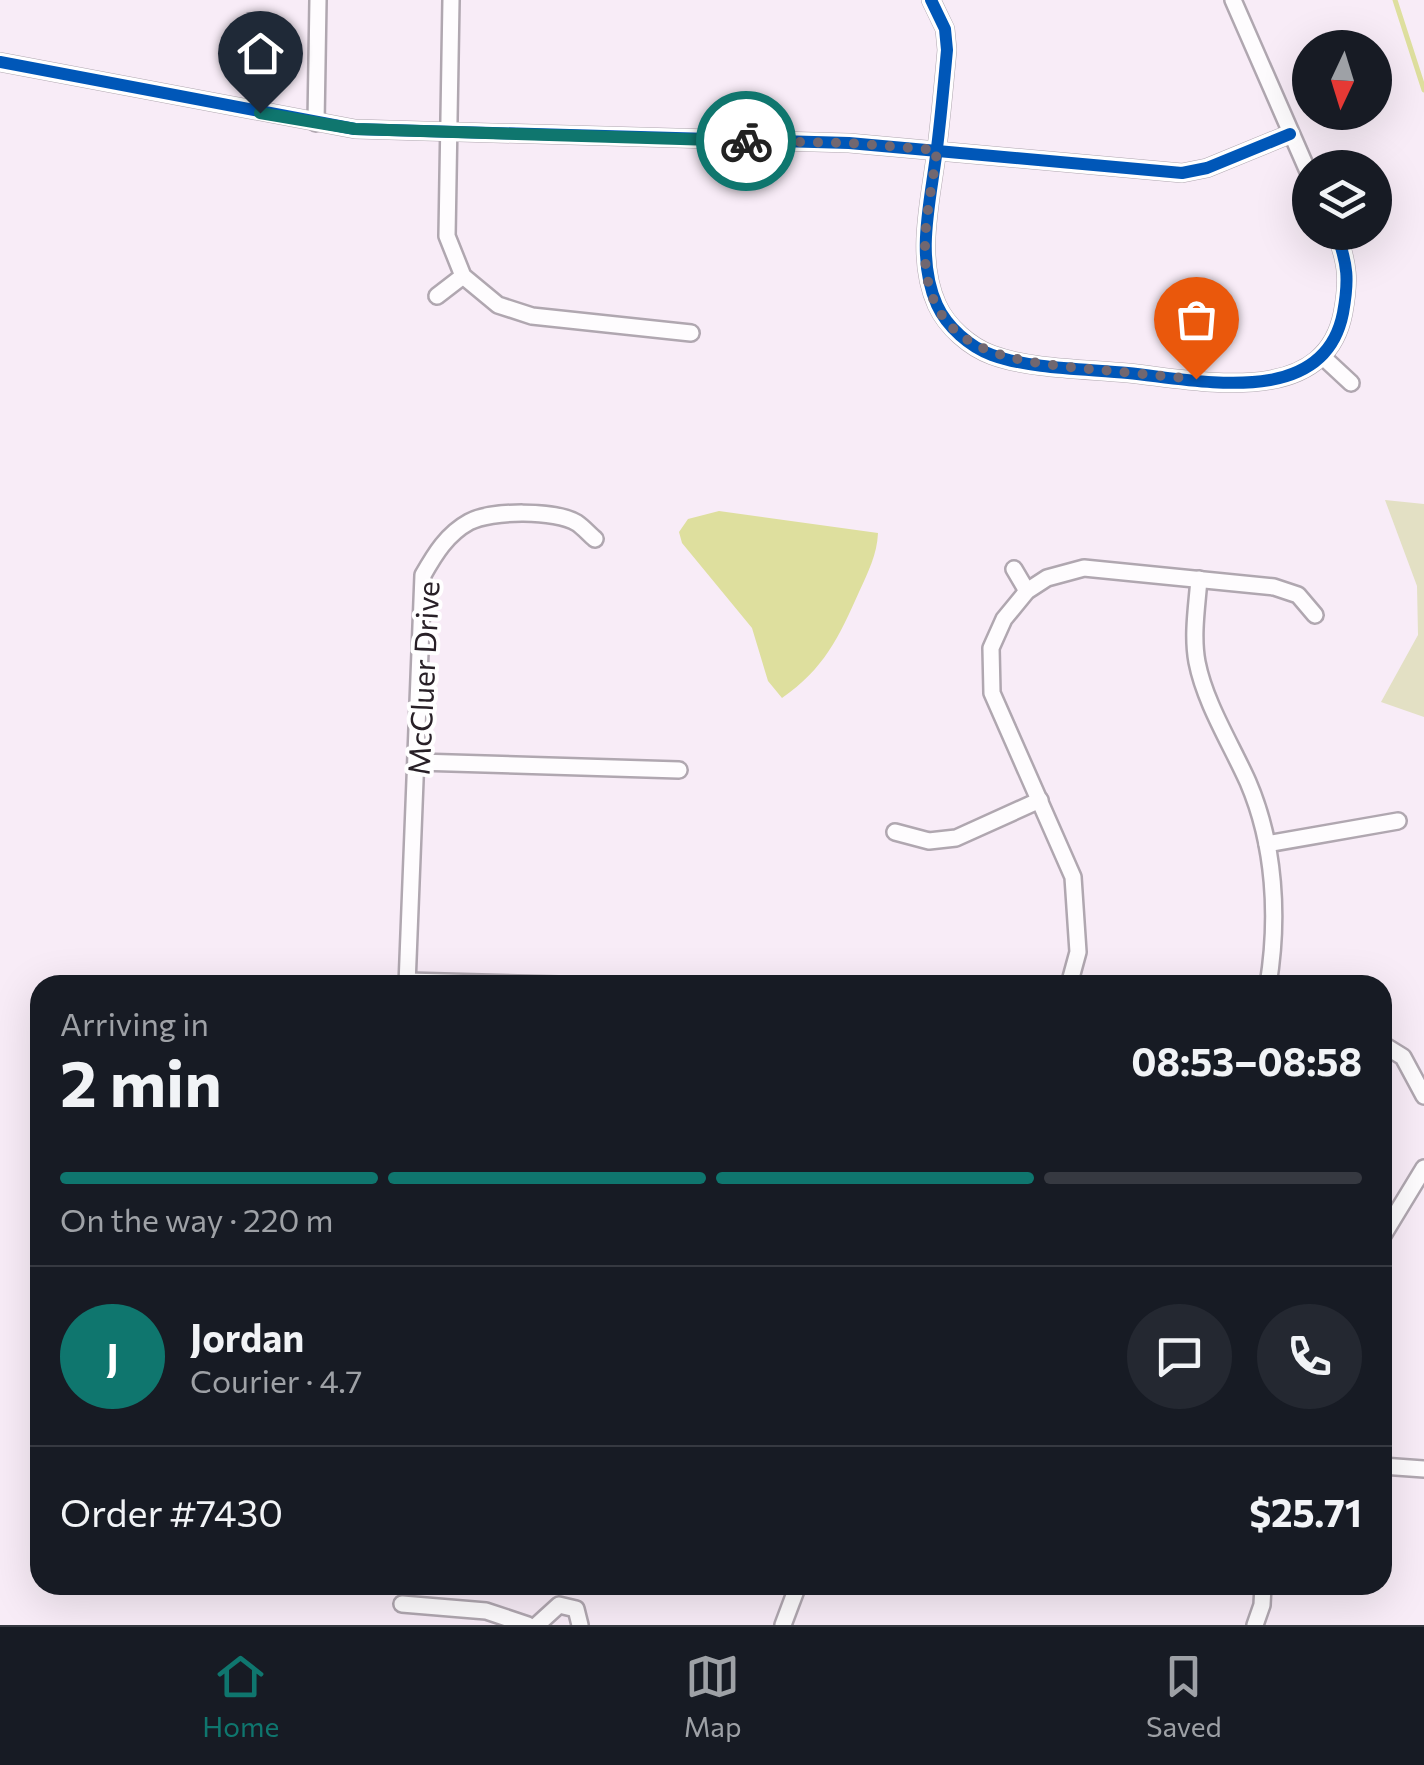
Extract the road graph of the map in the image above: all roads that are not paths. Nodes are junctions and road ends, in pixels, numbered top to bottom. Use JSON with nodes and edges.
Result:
{"nodes":[{"id":1,"x":318,"y":0,"type":"edge"},
{"id":2,"x":451,"y":0,"type":"edge"},
{"id":3,"x":932,"y":0,"type":"edge"},
{"id":4,"x":1233,"y":0,"type":"edge"},
{"id":5,"x":0,"y":62,"type":"edge"},
{"id":6,"x":316,"y":123,"type":"junction"},
{"id":7,"x":448,"y":132,"type":"junction"},
{"id":8,"x":1290,"y":134,"type":"junction"},
{"id":9,"x":937,"y":150,"type":"junction"},
{"id":10,"x":1298,"y":150,"type":"edge"},
{"id":11,"x":1341,"y":250,"type":"edge"},
{"id":12,"x":462,"y":276,"type":"junction"},
{"id":13,"x":437,"y":296,"type":"dead end"},
{"id":14,"x":692,"y":333,"type":"dead end"},
{"id":15,"x":1323,"y":356,"type":"junction"},
{"id":16,"x":1350,"y":383,"type":"dead end"},
{"id":17,"x":595,"y":539,"type":"dead end"},
{"id":18,"x":1014,"y":570,"type":"dead end"},
{"id":19,"x":1199,"y":578,"type":"junction"},
{"id":20,"x":1027,"y":591,"type":"junction"},
{"id":21,"x":1314,"y":615,"type":"dead end"},
{"id":22,"x":418,"y":762,"type":"junction"},
{"id":23,"x":679,"y":770,"type":"dead end"},
{"id":24,"x":1040,"y":800,"type":"junction"},
{"id":25,"x":1398,"y":821,"type":"dead end"},
{"id":26,"x":894,"y":832,"type":"dead end"},
{"id":27,"x":1267,"y":844,"type":"junction"},
{"id":28,"x":407,"y":975,"type":"edge"},
{"id":29,"x":1072,"y":975,"type":"edge"},
{"id":30,"x":1269,"y":975,"type":"edge"},
{"id":31,"x":1392,"y":1050,"type":"edge"},
{"id":32,"x":1424,"y":1096,"type":"edge"},
{"id":33,"x":1424,"y":1168,"type":"edge"},
{"id":34,"x":1408,"y":1199,"type":"junction"},
{"id":35,"x":1424,"y":1209,"type":"edge"},
{"id":36,"x":1392,"y":1222,"type":"edge"},
{"id":37,"x":1392,"y":1467,"type":"edge"},
{"id":38,"x":1424,"y":1470,"type":"edge"},
{"id":39,"x":794,"y":1595,"type":"edge"},
{"id":40,"x":1263,"y":1595,"type":"edge"},
{"id":41,"x":402,"y":1604,"type":"dead end"},
{"id":42,"x":528,"y":1625,"type":"edge"},
{"id":43,"x":537,"y":1625,"type":"edge"},
{"id":44,"x":580,"y":1625,"type":"edge"},
{"id":45,"x":783,"y":1625,"type":"edge"},
{"id":46,"x":1255,"y":1625,"type":"edge"}],
"edges":[{"from":1,"to":6,"type":"street"},
{"from":2,"to":7,"type":"street"},
{"from":3,"to":9,"type":"street"},
{"from":4,"to":8,"type":"street"},
{"from":5,"to":6,"type":"street"},
{"from":6,"to":7,"type":"street"},
{"from":7,"to":9,"type":"street"},
{"from":7,"to":12,"type":"street"},
{"from":8,"to":9,"type":"street"},
{"from":8,"to":10,"type":"street"},
{"from":9,"to":15,"type":"street"},
{"from":11,"to":15,"type":"street"},
{"from":12,"to":13,"type":"street"},
{"from":12,"to":14,"type":"street"},
{"from":15,"to":16,"type":"street"},
{"from":17,"to":22,"type":"street","name":"McCluer Drive"},
{"from":18,"to":20,"type":"street"},
{"from":19,"to":20,"type":"street"},
{"from":19,"to":21,"type":"street"},
{"from":19,"to":27,"type":"street"},
{"from":20,"to":24,"type":"street"},
{"from":22,"to":23,"type":"street"},
{"from":22,"to":28,"type":"street","name":"McCluer Drive"},
{"from":24,"to":26,"type":"street"},
{"from":24,"to":29,"type":"street"},
{"from":25,"to":27,"type":"street"},
{"from":27,"to":30,"type":"street"},
{"from":31,"to":32,"type":"street"},
{"from":33,"to":34,"type":"street"},
{"from":34,"to":35,"type":"street"},
{"from":34,"to":36,"type":"street"},
{"from":37,"to":38,"type":"street"},
{"from":39,"to":45,"type":"street"},
{"from":40,"to":46,"type":"street"},
{"from":41,"to":42,"type":"street"},
{"from":43,"to":44,"type":"street"}]}
